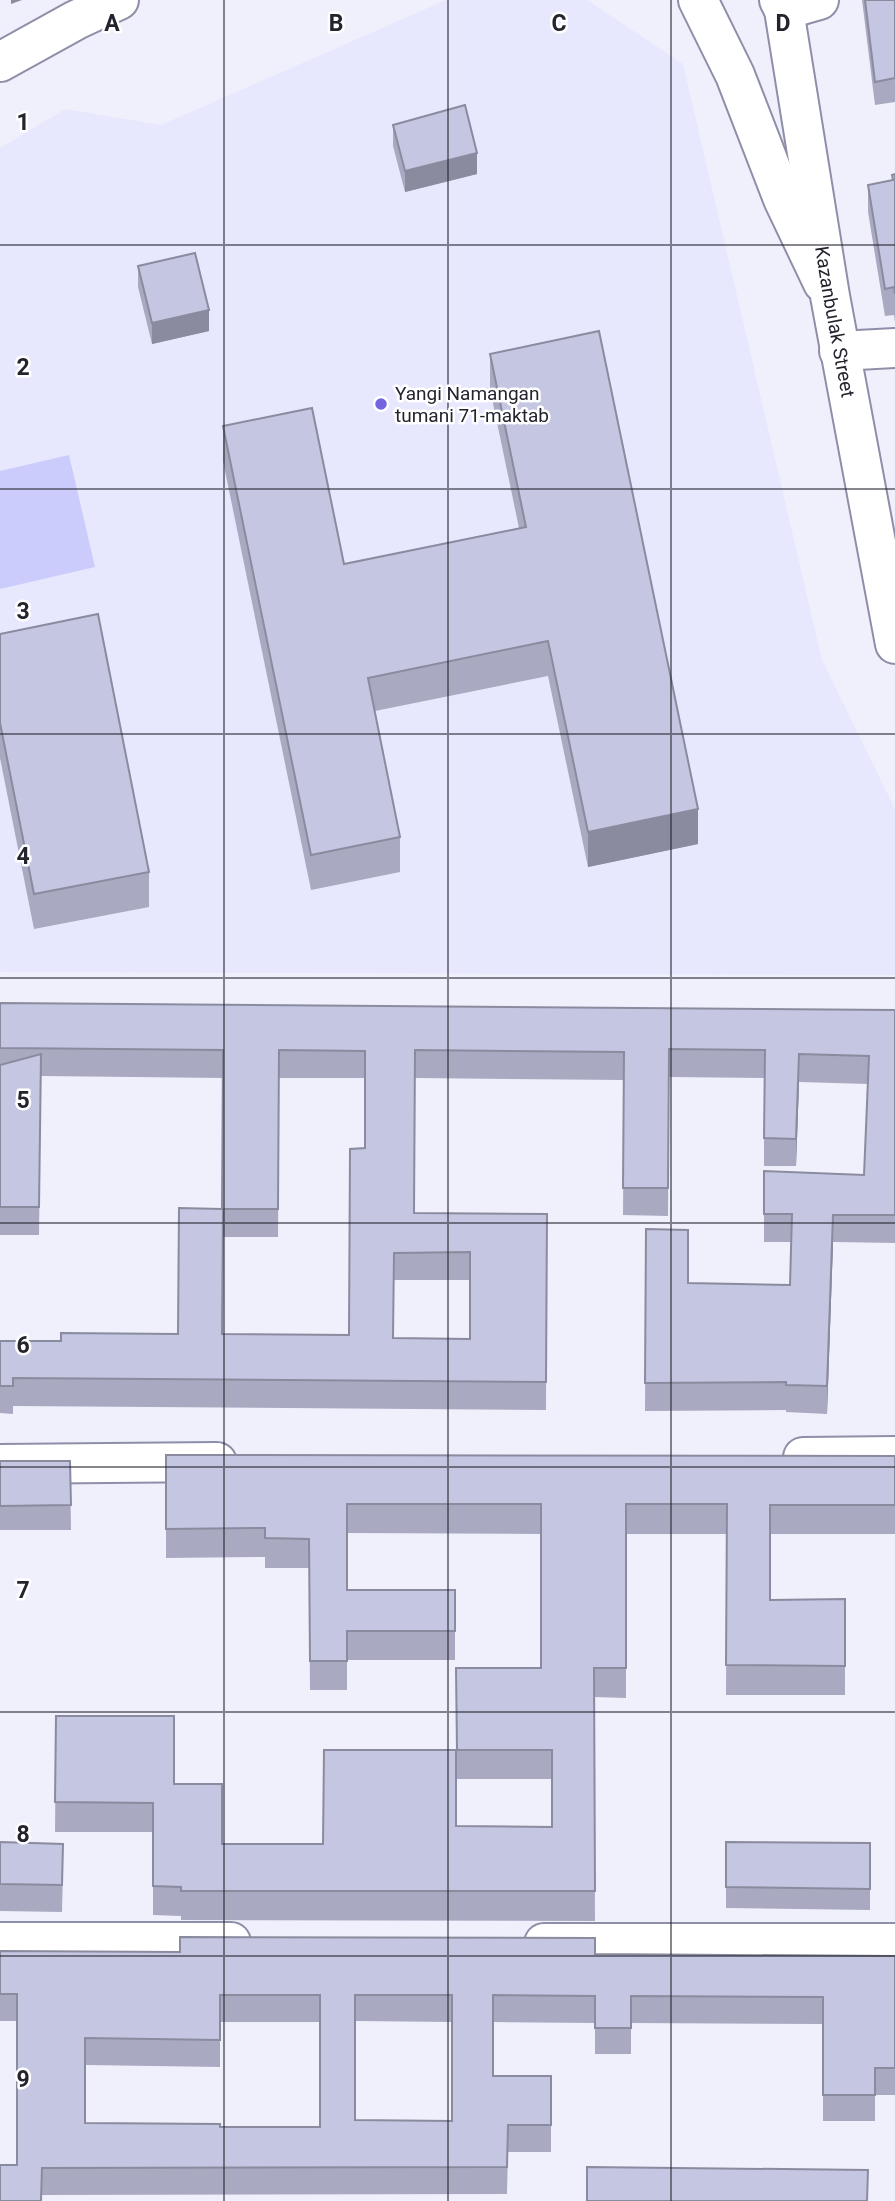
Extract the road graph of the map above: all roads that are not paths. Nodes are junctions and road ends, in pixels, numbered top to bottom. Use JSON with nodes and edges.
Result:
{"nodes":[{"id":1,"x":119,"y":0,"type":"edge"},
{"id":2,"x":698,"y":0,"type":"edge"},
{"id":3,"x":794,"y":3,"type":"edge"},
{"id":4,"x":75,"y":10,"type":"edge"},
{"id":5,"x":0,"y":62,"type":"edge"},
{"id":6,"x":830,"y":296,"type":"junction"},
{"id":7,"x":895,"y":348,"type":"edge"},
{"id":8,"x":839,"y":351,"type":"junction"},
{"id":9,"x":895,"y":644,"type":"edge"},
{"id":10,"x":895,"y":1456,"type":"edge"},
{"id":11,"x":769,"y":1457,"type":"edge"},
{"id":12,"x":252,"y":1462,"type":"edge"},
{"id":13,"x":0,"y":1464,"type":"edge"},
{"id":14,"x":0,"y":1942,"type":"edge"},
{"id":15,"x":266,"y":1942,"type":"edge"},
{"id":16,"x":503,"y":1943,"type":"edge"},
{"id":17,"x":895,"y":1943,"type":"edge"}],
"edges":[{"from":1,"to":4,"type":"street"},
{"from":2,"to":6,"type":"street"},
{"from":3,"to":6,"type":"street","name":"Kazanbulak Street"},
{"from":4,"to":5,"type":"street"},
{"from":6,"to":8,"type":"street","name":"Kazanbulak Street"},
{"from":7,"to":8,"type":"street"},
{"from":8,"to":9,"type":"street","name":"Kazanbulak Street"},
{"from":10,"to":11,"type":"street"},
{"from":12,"to":13,"type":"street"},
{"from":14,"to":15,"type":"street"},
{"from":16,"to":17,"type":"street"}]}
